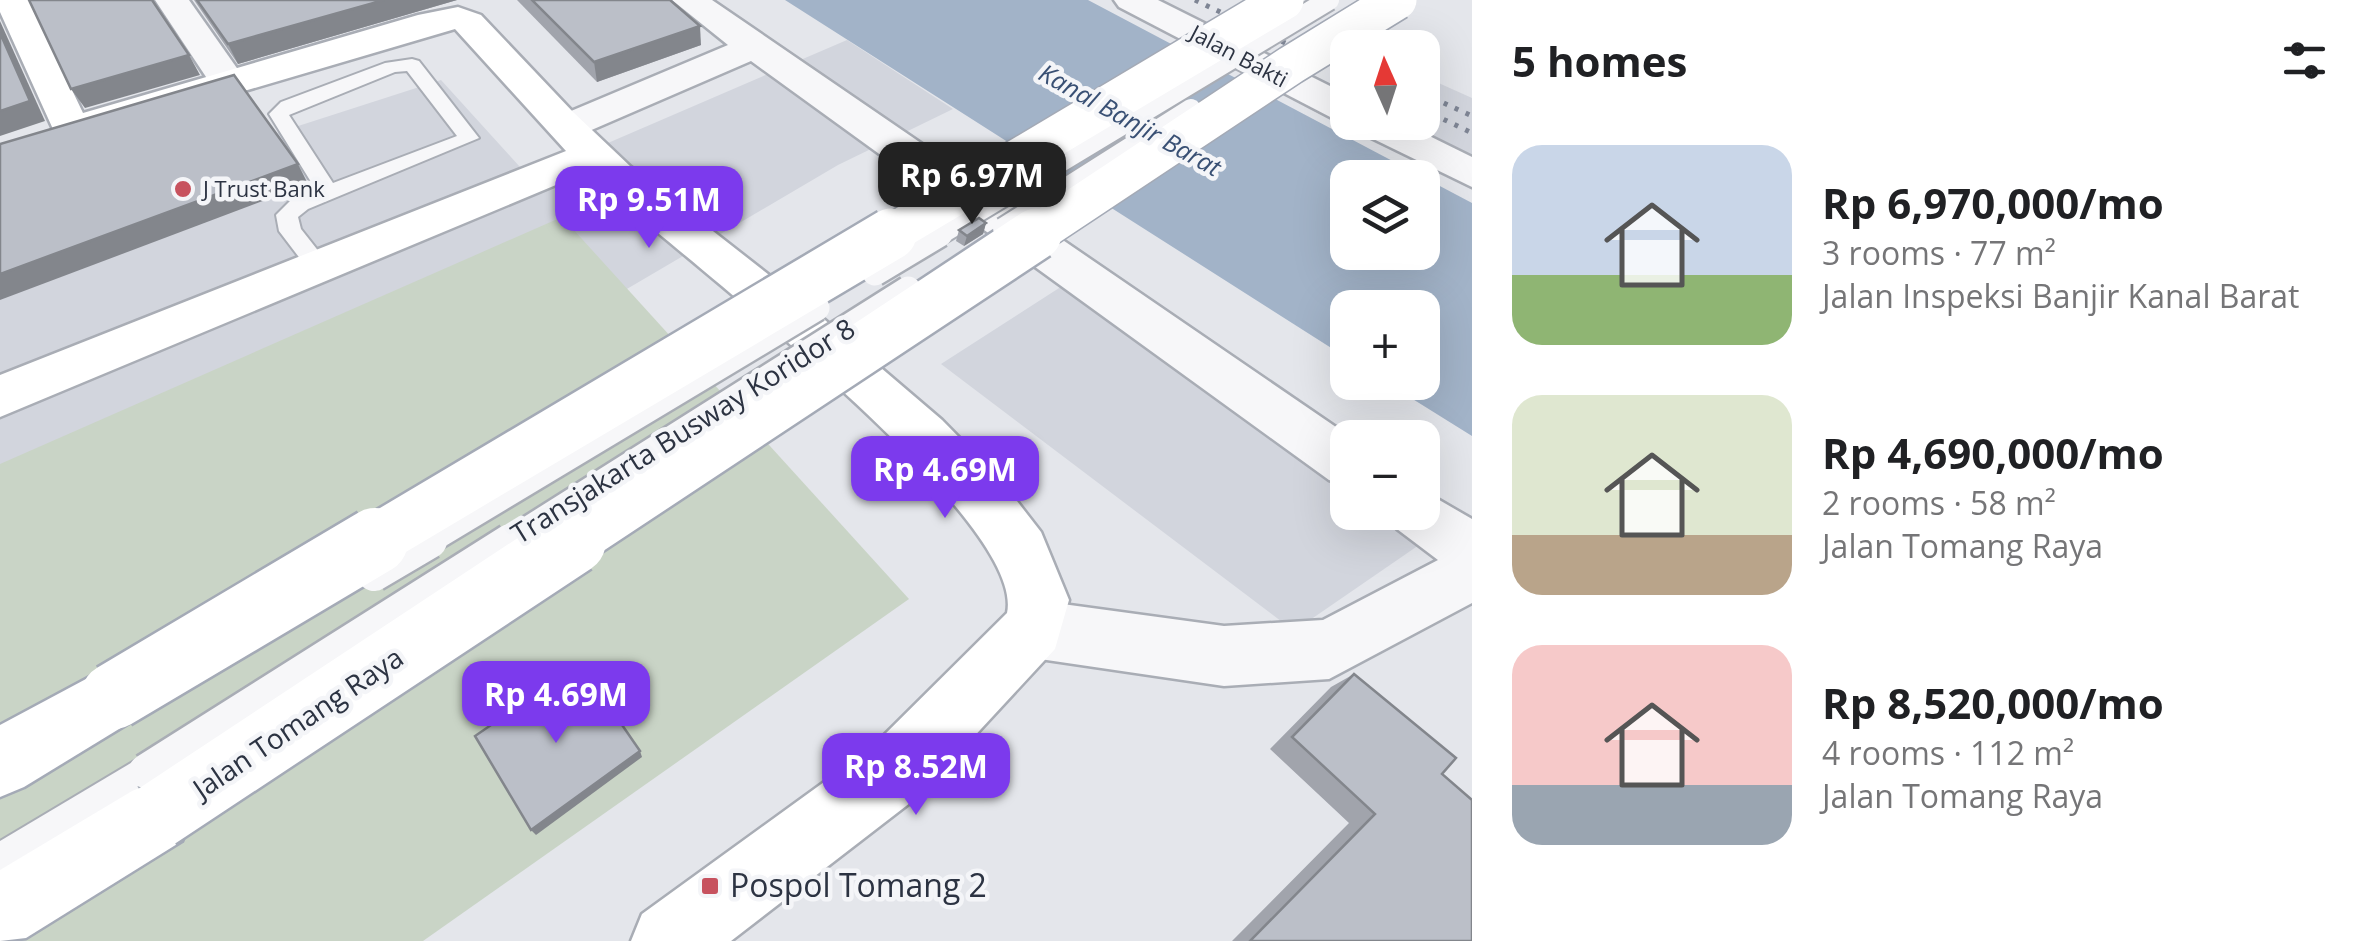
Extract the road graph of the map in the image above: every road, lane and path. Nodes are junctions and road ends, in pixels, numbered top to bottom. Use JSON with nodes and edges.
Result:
{"nodes":[{"id":1,"x":689,"y":0,"type":"edge"},
{"id":2,"x":1131,"y":0,"type":"edge"},
{"id":3,"x":1284,"y":0,"type":"edge"},
{"id":4,"x":1329,"y":0,"type":"edge"},
{"id":5,"x":1366,"y":0,"type":"edge"},
{"id":6,"x":1397,"y":0,"type":"edge"},
{"id":7,"x":177,"y":1,"type":"edge"},
{"id":8,"x":9,"y":4,"type":"edge"},
{"id":9,"x":771,"y":56,"type":"junction"},
{"id":10,"x":228,"y":81,"type":"junction"},
{"id":11,"x":1330,"y":103,"type":"edge"},
{"id":12,"x":1405,"y":140,"type":"edge"},
{"id":13,"x":593,"y":154,"type":"junction"},
{"id":14,"x":1472,"y":174,"type":"edge"},
{"id":15,"x":329,"y":194,"type":"junction"},
{"id":16,"x":319,"y":267,"type":"junction"},
{"id":17,"x":0,"y":396,"type":"edge"},
{"id":18,"x":1330,"y":451,"type":"edge"},
{"id":19,"x":1440,"y":528,"type":"edge"},
{"id":20,"x":1472,"y":551,"type":"edge"},
{"id":21,"x":1472,"y":572,"type":"edge"},
{"id":22,"x":345,"y":592,"type":"dead end"},
{"id":23,"x":1033,"y":629,"type":"junction"},
{"id":24,"x":119,"y":710,"type":"junction"},
{"id":25,"x":0,"y":762,"type":"edge"},
{"id":26,"x":152,"y":794,"type":"junction"},
{"id":27,"x":0,"y":798,"type":"edge"},
{"id":28,"x":0,"y":862,"type":"edge"},
{"id":29,"x":0,"y":912,"type":"edge"},
{"id":30,"x":669,"y":941,"type":"edge"}],
"edges":[{"from":1,"to":9,"type":"street"},
{"from":2,"to":11,"type":"street","name":"Jalan Bakti"},
{"from":3,"to":24,"type":"main road","bridge":true},
{"from":4,"to":22,"type":"lane","name":"Transjakarta Busway Koridor 8","bridge":true},
{"from":5,"to":26,"type":"lane","name":"Transjakarta Busway Koridor 8","bridge":true},
{"from":6,"to":26,"type":"main road","name":"Jalan Tomang Raya","bridge":true},
{"from":7,"to":10,"type":"street"},
{"from":8,"to":10,"type":"main road"},
{"from":9,"to":13,"type":"street"},
{"from":9,"to":18,"type":"street"},
{"from":10,"to":13,"type":"main road"},
{"from":12,"to":14,"type":"street"},
{"from":13,"to":16,"type":"main road"},
{"from":13,"to":23,"type":"main road"},
{"from":15,"to":15,"type":"lane"},
{"from":15,"to":16,"type":"lane"},
{"from":16,"to":17,"type":"main road"},
{"from":19,"to":20,"type":"street"},
{"from":21,"to":23,"type":"street"},
{"from":23,"to":30,"type":"main road"},
{"from":24,"to":25,"type":"main road"},
{"from":24,"to":27,"type":"lane"},
{"from":26,"to":28,"type":"lane","name":"Transjakarta Busway Koridor 8"},
{"from":26,"to":29,"type":"main road","name":"Jalan Tomang Raya"}]}
